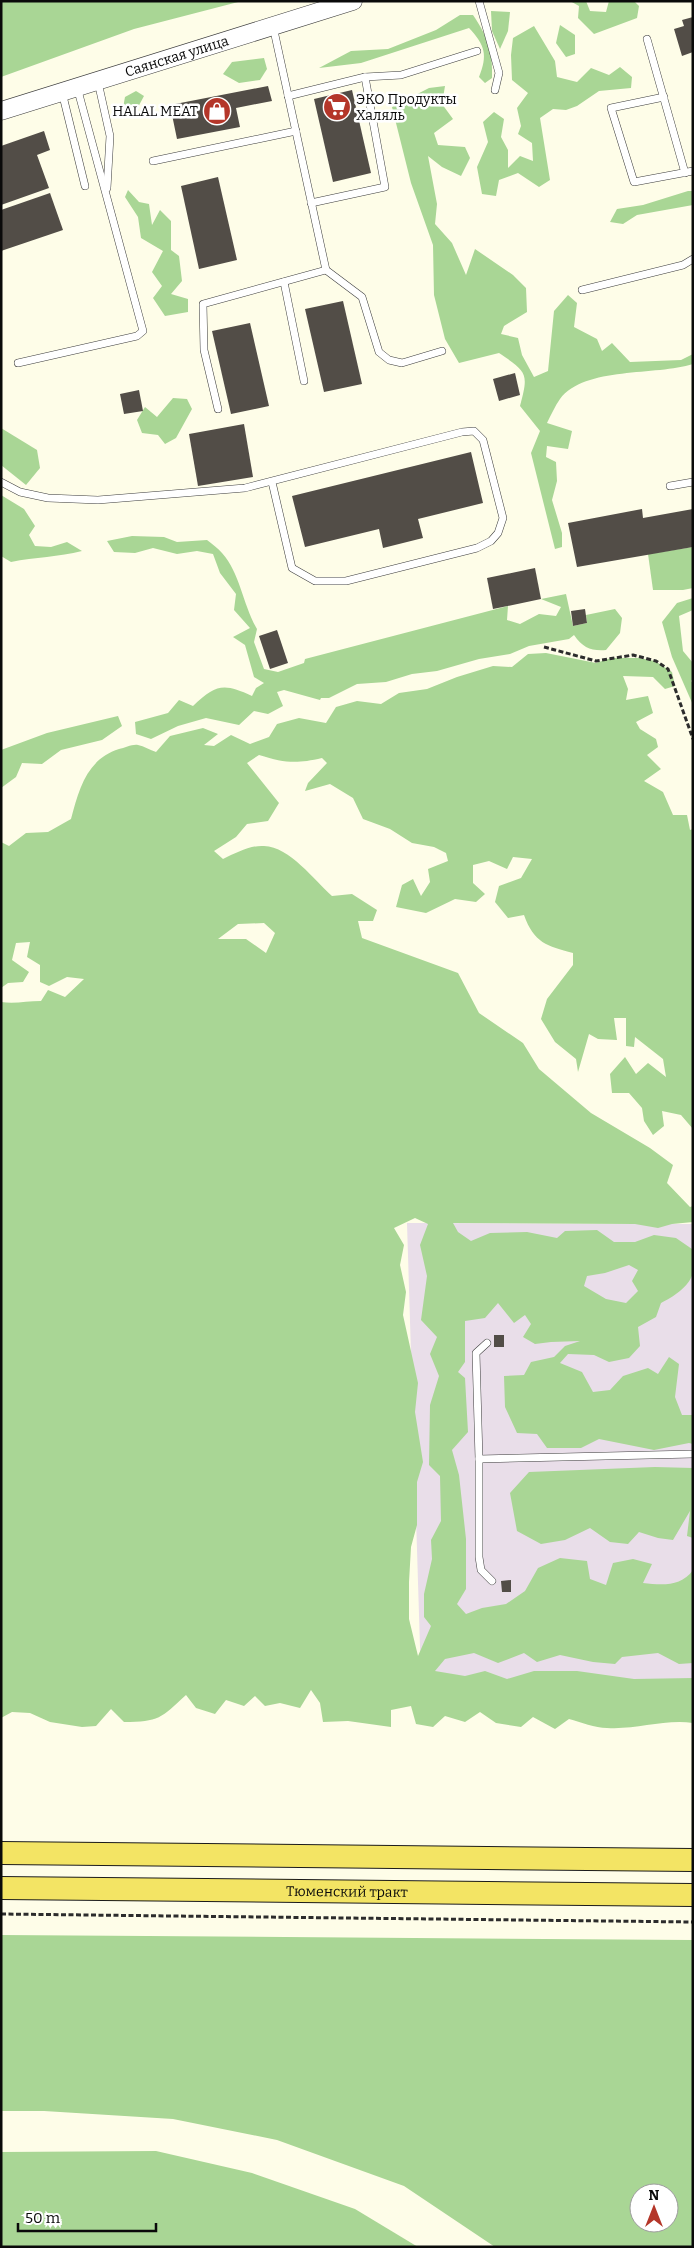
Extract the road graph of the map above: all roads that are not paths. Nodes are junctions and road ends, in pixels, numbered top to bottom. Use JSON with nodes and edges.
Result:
{"nodes":[{"id":1,"x":353,"y":1,"type":"edge"},
{"id":2,"x":479,"y":1,"type":"edge"},
{"id":3,"x":272,"y":26,"type":"junction"},
{"id":4,"x":647,"y":39,"type":"dead end"},
{"id":5,"x":477,"y":51,"type":"dead end"},
{"id":6,"x":365,"y":77,"type":"junction"},
{"id":7,"x":98,"y":80,"type":"junction"},
{"id":8,"x":70,"y":89,"type":"junction"},
{"id":9,"x":495,"y":90,"type":"dead end"},
{"id":10,"x":288,"y":96,"type":"junction"},
{"id":11,"x":664,"y":97,"type":"junction"},
{"id":12,"x":1,"y":111,"type":"edge"},
{"id":13,"x":296,"y":131,"type":"junction"},
{"id":14,"x":153,"y":161,"type":"dead end"},
{"id":15,"x":689,"y":172,"type":"edge"},
{"id":16,"x":85,"y":186,"type":"dead end"},
{"id":17,"x":106,"y":195,"type":"junction"},
{"id":18,"x":311,"y":203,"type":"junction"},
{"id":19,"x":693,"y":259,"type":"edge"},
{"id":20,"x":326,"y":270,"type":"junction"},
{"id":21,"x":284,"y":282,"type":"junction"},
{"id":22,"x":582,"y":290,"type":"dead end"},
{"id":23,"x":442,"y":351,"type":"dead end"},
{"id":24,"x":18,"y":363,"type":"dead end"},
{"id":25,"x":304,"y":381,"type":"dead end"},
{"id":26,"x":218,"y":409,"type":"dead end"},
{"id":27,"x":1,"y":482,"type":"edge"},
{"id":28,"x":272,"y":482,"type":"junction"},
{"id":29,"x":693,"y":482,"type":"edge"},
{"id":30,"x":670,"y":486,"type":"dead end"},
{"id":31,"x":487,"y":1343,"type":"dead end"},
{"id":32,"x":693,"y":1454,"type":"edge"},
{"id":33,"x":479,"y":1459,"type":"junction"},
{"id":34,"x":492,"y":1581,"type":"dead end"},
{"id":35,"x":1,"y":1853,"type":"edge"},
{"id":36,"x":693,"y":1860,"type":"edge"},
{"id":37,"x":1,"y":1888,"type":"edge"},
{"id":38,"x":693,"y":1895,"type":"edge"}],
"edges":[{"from":1,"to":3,"type":"street","name":"Саянская улица"},
{"from":2,"to":9,"type":"lane"},
{"from":3,"to":7,"type":"street","name":"Саянская улица"},
{"from":3,"to":10,"type":"lane"},
{"from":4,"to":11,"type":"lane"},
{"from":5,"to":6,"type":"lane"},
{"from":6,"to":10,"type":"lane"},
{"from":6,"to":18,"type":"lane"},
{"from":7,"to":8,"type":"street","name":"Саянская улица"},
{"from":7,"to":17,"type":"lane"},
{"from":8,"to":12,"type":"street","name":"Саянская улица"},
{"from":8,"to":16,"type":"lane"},
{"from":8,"to":17,"type":"lane"},
{"from":10,"to":13,"type":"lane"},
{"from":11,"to":15,"type":"lane"},
{"from":11,"to":15,"type":"lane"},
{"from":13,"to":14,"type":"lane"},
{"from":13,"to":18,"type":"lane"},
{"from":17,"to":24,"type":"lane"},
{"from":18,"to":20,"type":"lane"},
{"from":19,"to":22,"type":"lane"},
{"from":20,"to":21,"type":"lane"},
{"from":20,"to":23,"type":"lane"},
{"from":21,"to":25,"type":"lane"},
{"from":21,"to":26,"type":"lane"},
{"from":27,"to":28,"type":"lane"},
{"from":28,"to":28,"type":"lane"},
{"from":29,"to":30,"type":"lane"},
{"from":31,"to":33,"type":"lane"},
{"from":32,"to":33,"type":"lane"},
{"from":33,"to":34,"type":"lane"},
{"from":35,"to":36,"type":"main road"},
{"from":37,"to":38,"type":"main road","name":"Тюменский тракт"}]}
